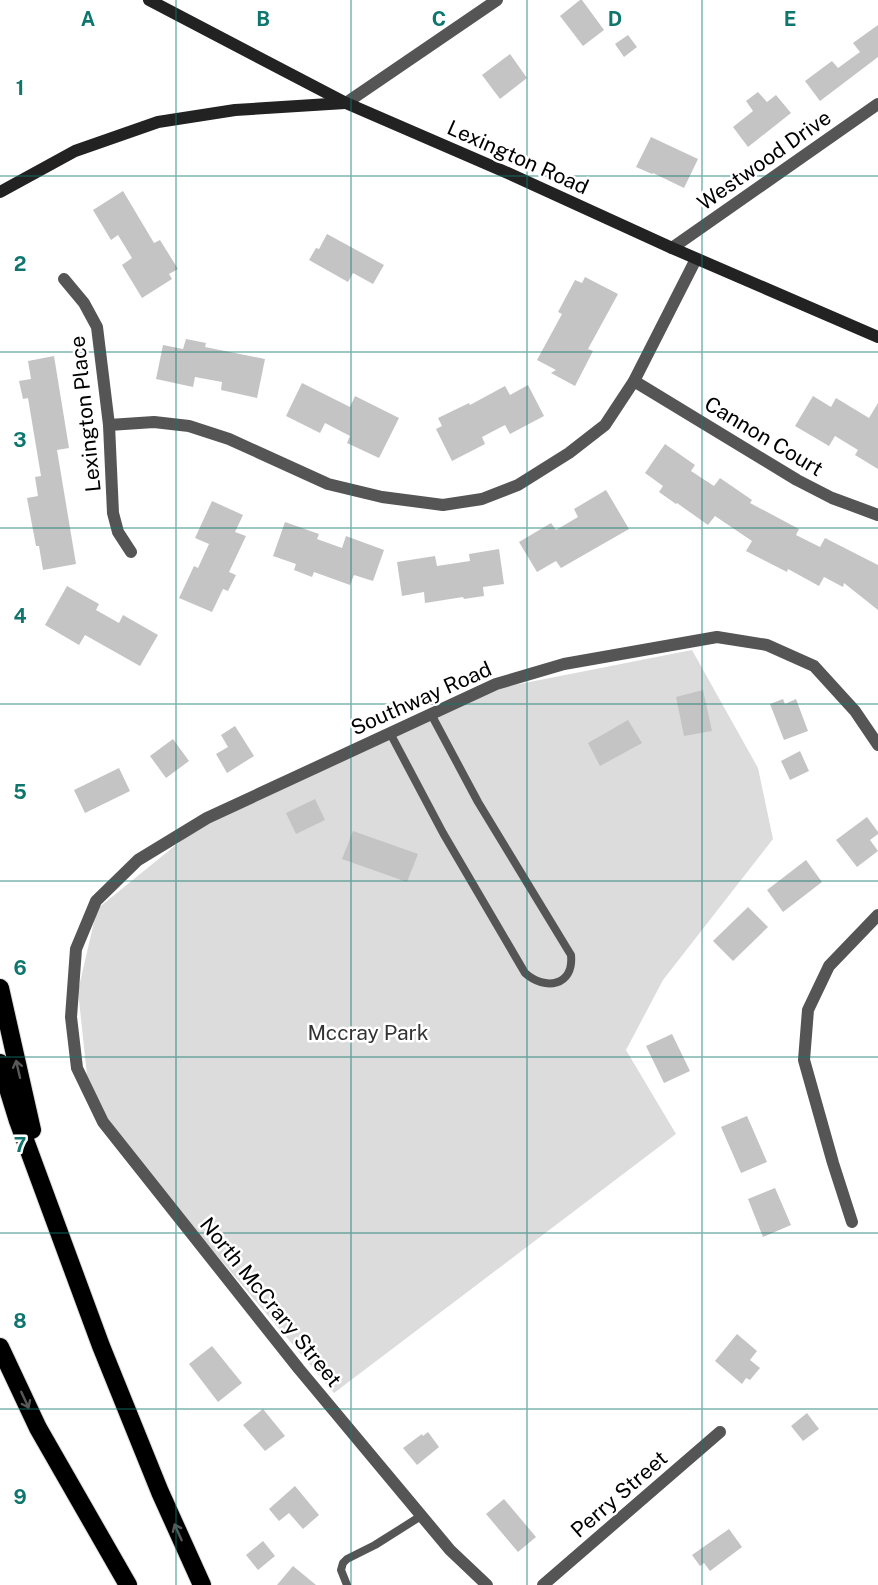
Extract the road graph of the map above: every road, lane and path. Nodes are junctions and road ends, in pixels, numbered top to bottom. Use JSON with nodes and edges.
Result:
{"nodes":[{"id":1,"x":149,"y":0,"type":"edge"},
{"id":2,"x":497,"y":0,"type":"edge"},
{"id":3,"x":346,"y":103,"type":"junction"},
{"id":4,"x":878,"y":104,"type":"edge"},
{"id":5,"x":0,"y":192,"type":"edge"},
{"id":6,"x":672,"y":248,"type":"junction"},
{"id":7,"x":696,"y":259,"type":"junction"},
{"id":8,"x":64,"y":279,"type":"dead end"},
{"id":9,"x":878,"y":337,"type":"edge"},
{"id":10,"x":634,"y":381,"type":"junction"},
{"id":11,"x":109,"y":425,"type":"junction"},
{"id":12,"x":878,"y":515,"type":"edge"},
{"id":13,"x":131,"y":552,"type":"dead end"},
{"id":14,"x":431,"y":714,"type":"junction"},
{"id":15,"x":390,"y":733,"type":"junction"},
{"id":16,"x":878,"y":745,"type":"edge"},
{"id":17,"x":878,"y":915,"type":"edge"},
{"id":18,"x":0,"y":988,"type":"edge"},
{"id":19,"x":71,"y":1017,"type":"joint"},
{"id":20,"x":0,"y":1063,"type":"edge"},
{"id":21,"x":852,"y":1222,"type":"dead end"},
{"id":22,"x":101,"y":1346,"type":"junction"},
{"id":23,"x":0,"y":1347,"type":"edge"},
{"id":24,"x":720,"y":1432,"type":"dead end"},
{"id":25,"x":421,"y":1516,"type":"junction"},
{"id":26,"x":128,"y":1585,"type":"edge"},
{"id":27,"x":202,"y":1585,"type":"edge"},
{"id":28,"x":346,"y":1585,"type":"edge"},
{"id":29,"x":487,"y":1585,"type":"edge"},
{"id":30,"x":543,"y":1585,"type":"edge"}],
"edges":[{"from":1,"to":3,"type":"main road","name":"Lexington Road"},
{"from":2,"to":3,"type":"street"},
{"from":3,"to":5,"type":"main road"},
{"from":3,"to":6,"type":"main road","name":"Lexington Road"},
{"from":4,"to":6,"type":"street","name":"Westwood Drive"},
{"from":6,"to":7,"type":"main road","name":"Lexington Road"},
{"from":7,"to":9,"type":"main road","name":"Lexington Road"},
{"from":7,"to":10,"type":"street"},
{"from":8,"to":11,"type":"street","name":"Lexington Place"},
{"from":10,"to":11,"type":"street"},
{"from":10,"to":12,"type":"street","name":"Cannon Court"},
{"from":11,"to":13,"type":"street","name":"Lexington Place"},
{"from":14,"to":15,"type":"street","name":"Southway Road"},
{"from":14,"to":15,"type":"lane"},
{"from":14,"to":16,"type":"street","name":"Southway Road"},
{"from":15,"to":19,"type":"street","name":"Southway Road"},
{"from":17,"to":21,"type":"street"},
{"from":22,"to":18,"type":"highway","one_way":true},
{"from":19,"to":25,"type":"street","name":"North McCrary Street"},
{"from":20,"to":22,"type":"highway"},
{"from":27,"to":22,"type":"highway","one_way":true},
{"from":23,"to":26,"type":"highway","one_way":true},
{"from":24,"to":30,"type":"street","name":"Perry Street"},
{"from":25,"to":28,"type":"lane"},
{"from":25,"to":29,"type":"street","name":"North McCrary Street"}]}
